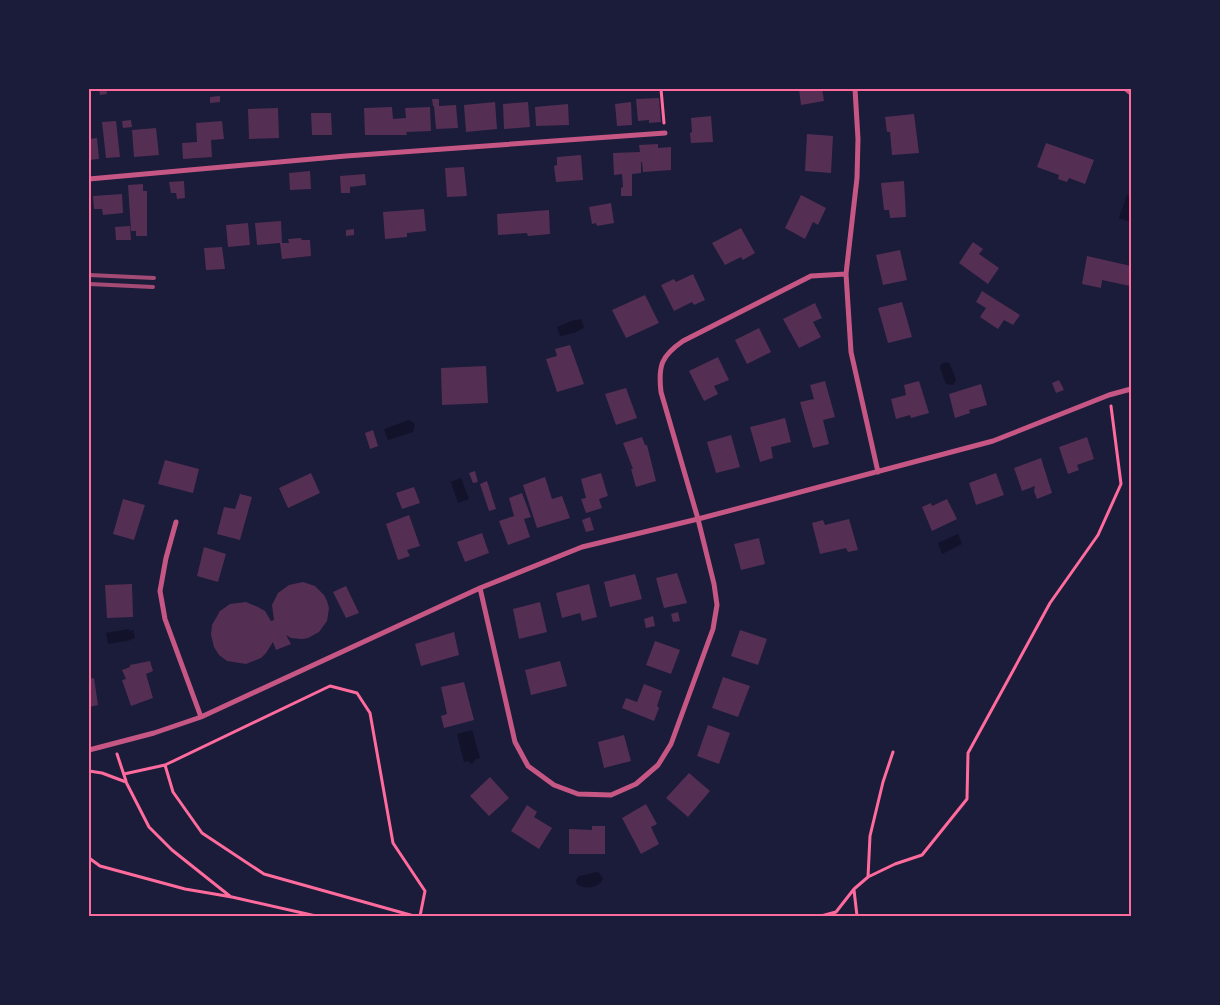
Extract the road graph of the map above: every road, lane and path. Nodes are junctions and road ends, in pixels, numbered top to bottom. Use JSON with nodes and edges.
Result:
{"nodes":[{"id":1,"x":661,"y":89,"type":"edge"},
{"id":2,"x":855,"y":89,"type":"edge"},
{"id":3,"x":1126,"y":89,"type":"edge"},
{"id":4,"x":1131,"y":93,"type":"edge"},
{"id":5,"x":664,"y":133,"type":"joint"},
{"id":6,"x":89,"y":179,"type":"edge"},
{"id":7,"x":846,"y":274,"type":"junction"},
{"id":8,"x":1131,"y":389,"type":"edge"},
{"id":9,"x":1109,"y":395,"type":"junction"},
{"id":10,"x":878,"y":472,"type":"junction"},
{"id":11,"x":698,"y":518,"type":"junction"},
{"id":12,"x":176,"y":522,"type":"dead end"},
{"id":13,"x":480,"y":588,"type":"junction"},
{"id":14,"x":201,"y":717,"type":"junction"},
{"id":15,"x":115,"y":743,"type":"junction"},
{"id":16,"x":89,"y":750,"type":"edge"},
{"id":17,"x":893,"y":752,"type":"dead end"},
{"id":18,"x":165,"y":766,"type":"junction"},
{"id":19,"x":89,"y":771,"type":"edge"},
{"id":20,"x":124,"y":774,"type":"junction"},
{"id":21,"x":126,"y":782,"type":"junction"},
{"id":22,"x":89,"y":858,"type":"edge"},
{"id":23,"x":868,"y":877,"type":"junction"},
{"id":24,"x":854,"y":889,"type":"junction"},
{"id":25,"x":232,"y":897,"type":"junction"},
{"id":26,"x":316,"y":916,"type":"edge"},
{"id":27,"x":414,"y":916,"type":"edge"},
{"id":28,"x":420,"y":916,"type":"edge"},
{"id":29,"x":820,"y":916,"type":"edge"},
{"id":30,"x":857,"y":916,"type":"edge"}],
"edges":[{"from":1,"to":5,"type":"path"},
{"from":2,"to":7,"type":"street"},
{"from":3,"to":4,"type":"street"},
{"from":5,"to":6,"type":"street"},
{"from":7,"to":10,"type":"street"},
{"from":7,"to":11,"type":"street"},
{"from":8,"to":9,"type":"street"},
{"from":9,"to":10,"type":"street"},
{"from":9,"to":23,"type":"path"},
{"from":10,"to":11,"type":"street"},
{"from":11,"to":13,"type":"street"},
{"from":11,"to":13,"type":"street"},
{"from":12,"to":14,"type":"street"},
{"from":13,"to":14,"type":"street"},
{"from":14,"to":15,"type":"street"},
{"from":15,"to":16,"type":"street"},
{"from":15,"to":20,"type":"path"},
{"from":17,"to":23,"type":"path"},
{"from":18,"to":20,"type":"path"},
{"from":18,"to":27,"type":"path"},
{"from":18,"to":28,"type":"path"},
{"from":19,"to":21,"type":"path"},
{"from":20,"to":21,"type":"path"},
{"from":21,"to":25,"type":"path"},
{"from":22,"to":25,"type":"path"},
{"from":23,"to":24,"type":"path"},
{"from":24,"to":29,"type":"path"},
{"from":24,"to":30,"type":"path"},
{"from":25,"to":26,"type":"path"}]}
